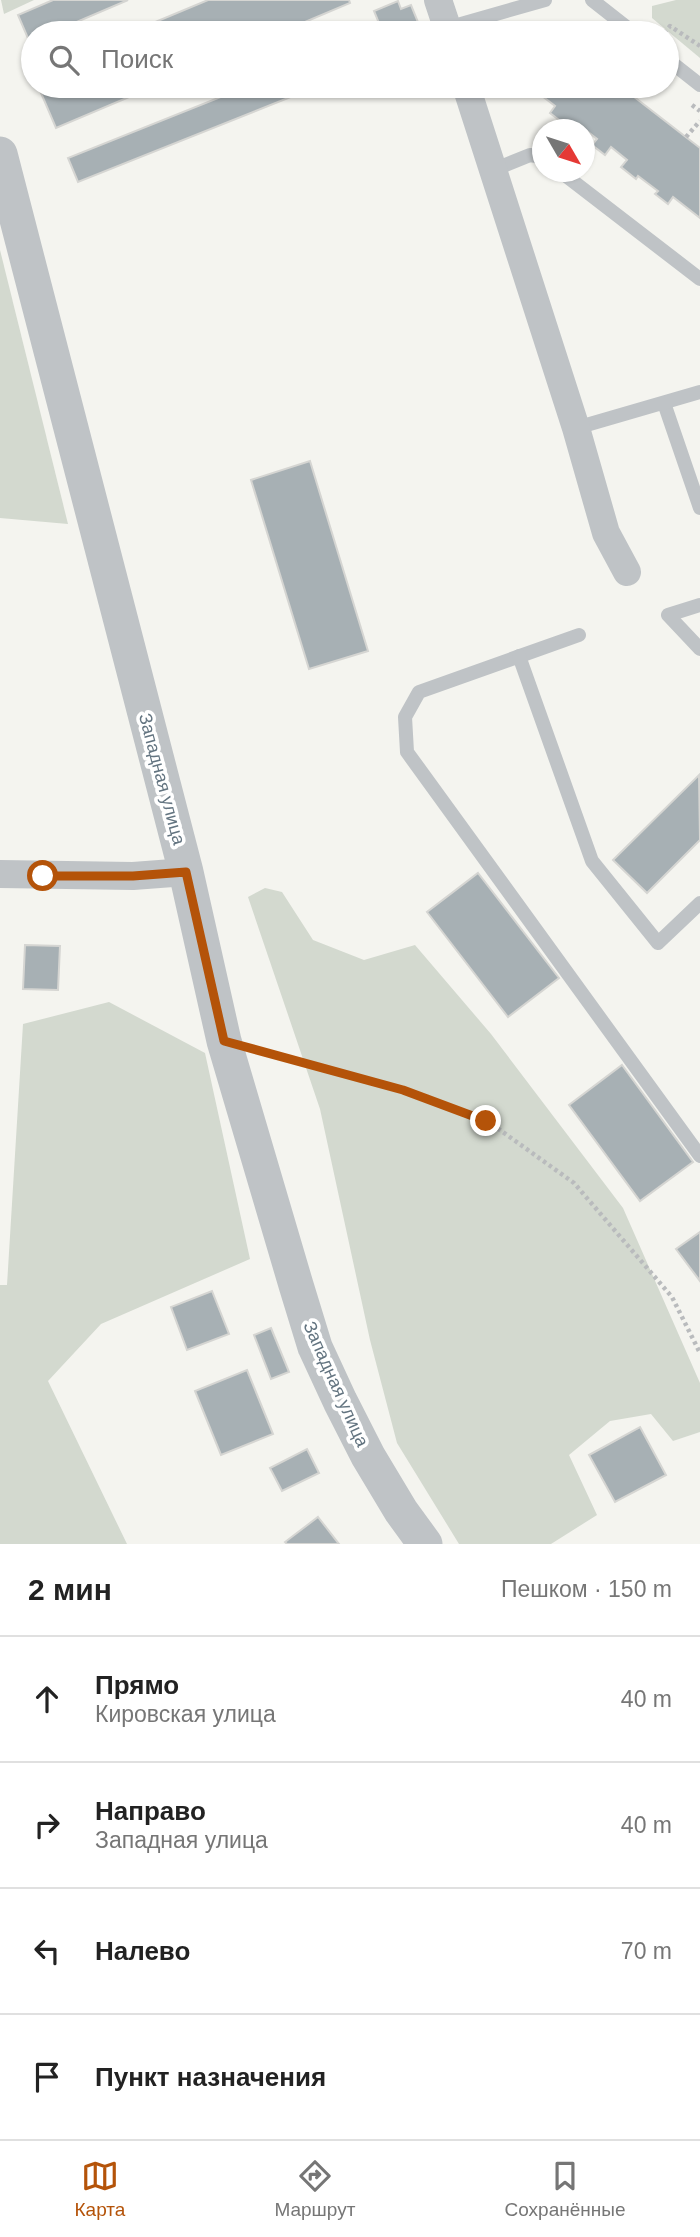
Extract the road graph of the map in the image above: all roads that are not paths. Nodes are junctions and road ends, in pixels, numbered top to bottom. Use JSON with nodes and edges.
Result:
{"nodes":[{"id":1,"x":438,"y":0,"type":"edge"},
{"id":2,"x":545,"y":0,"type":"edge"},
{"id":3,"x":592,"y":0,"type":"edge"},
{"id":4,"x":445,"y":21,"type":"edge"},
{"id":5,"x":477,"y":21,"type":"edge"},
{"id":6,"x":619,"y":21,"type":"edge"},
{"id":7,"x":679,"y":68,"type":"edge"},
{"id":8,"x":700,"y":85,"type":"edge"},
{"id":9,"x":470,"y":98,"type":"edge"},
{"id":10,"x":0,"y":153,"type":"edge"},
{"id":11,"x":532,"y":155,"type":"edge"},
{"id":12,"x":493,"y":170,"type":"junction"},
{"id":13,"x":574,"y":182,"type":"edge"},
{"id":14,"x":700,"y":279,"type":"edge"},
{"id":15,"x":700,"y":392,"type":"edge"},
{"id":16,"x":664,"y":403,"type":"junction"},
{"id":17,"x":576,"y":428,"type":"junction"},
{"id":18,"x":700,"y":508,"type":"edge"},
{"id":19,"x":628,"y":572,"type":"dead end"},
{"id":20,"x":700,"y":605,"type":"edge"},
{"id":21,"x":579,"y":635,"type":"dead end"},
{"id":22,"x":700,"y":649,"type":"edge"},
{"id":23,"x":519,"y":656,"type":"junction"},
{"id":24,"x":186,"y":872,"type":"junction"},
{"id":25,"x":0,"y":874,"type":"edge"},
{"id":26,"x":697,"y":913,"type":"edge"},
{"id":27,"x":700,"y":1156,"type":"edge"},
{"id":28,"x":425,"y":1544,"type":"edge"}],
"edges":[{"from":1,"to":4,"type":"street"},
{"from":2,"to":5,"type":"lane"},
{"from":3,"to":6,"type":"lane"},
{"from":7,"to":8,"type":"lane"},
{"from":9,"to":12,"type":"street"},
{"from":10,"to":24,"type":"street","name":"Западная улица"},
{"from":11,"to":12,"type":"lane"},
{"from":12,"to":17,"type":"street"},
{"from":13,"to":14,"type":"lane"},
{"from":15,"to":16,"type":"lane"},
{"from":16,"to":17,"type":"lane"},
{"from":16,"to":18,"type":"lane"},
{"from":17,"to":19,"type":"street"},
{"from":20,"to":22,"type":"lane"},
{"from":21,"to":23,"type":"lane"},
{"from":23,"to":26,"type":"lane"},
{"from":23,"to":27,"type":"lane"},
{"from":24,"to":25,"type":"street"},
{"from":24,"to":28,"type":"street","name":"Западная улица"}]}
